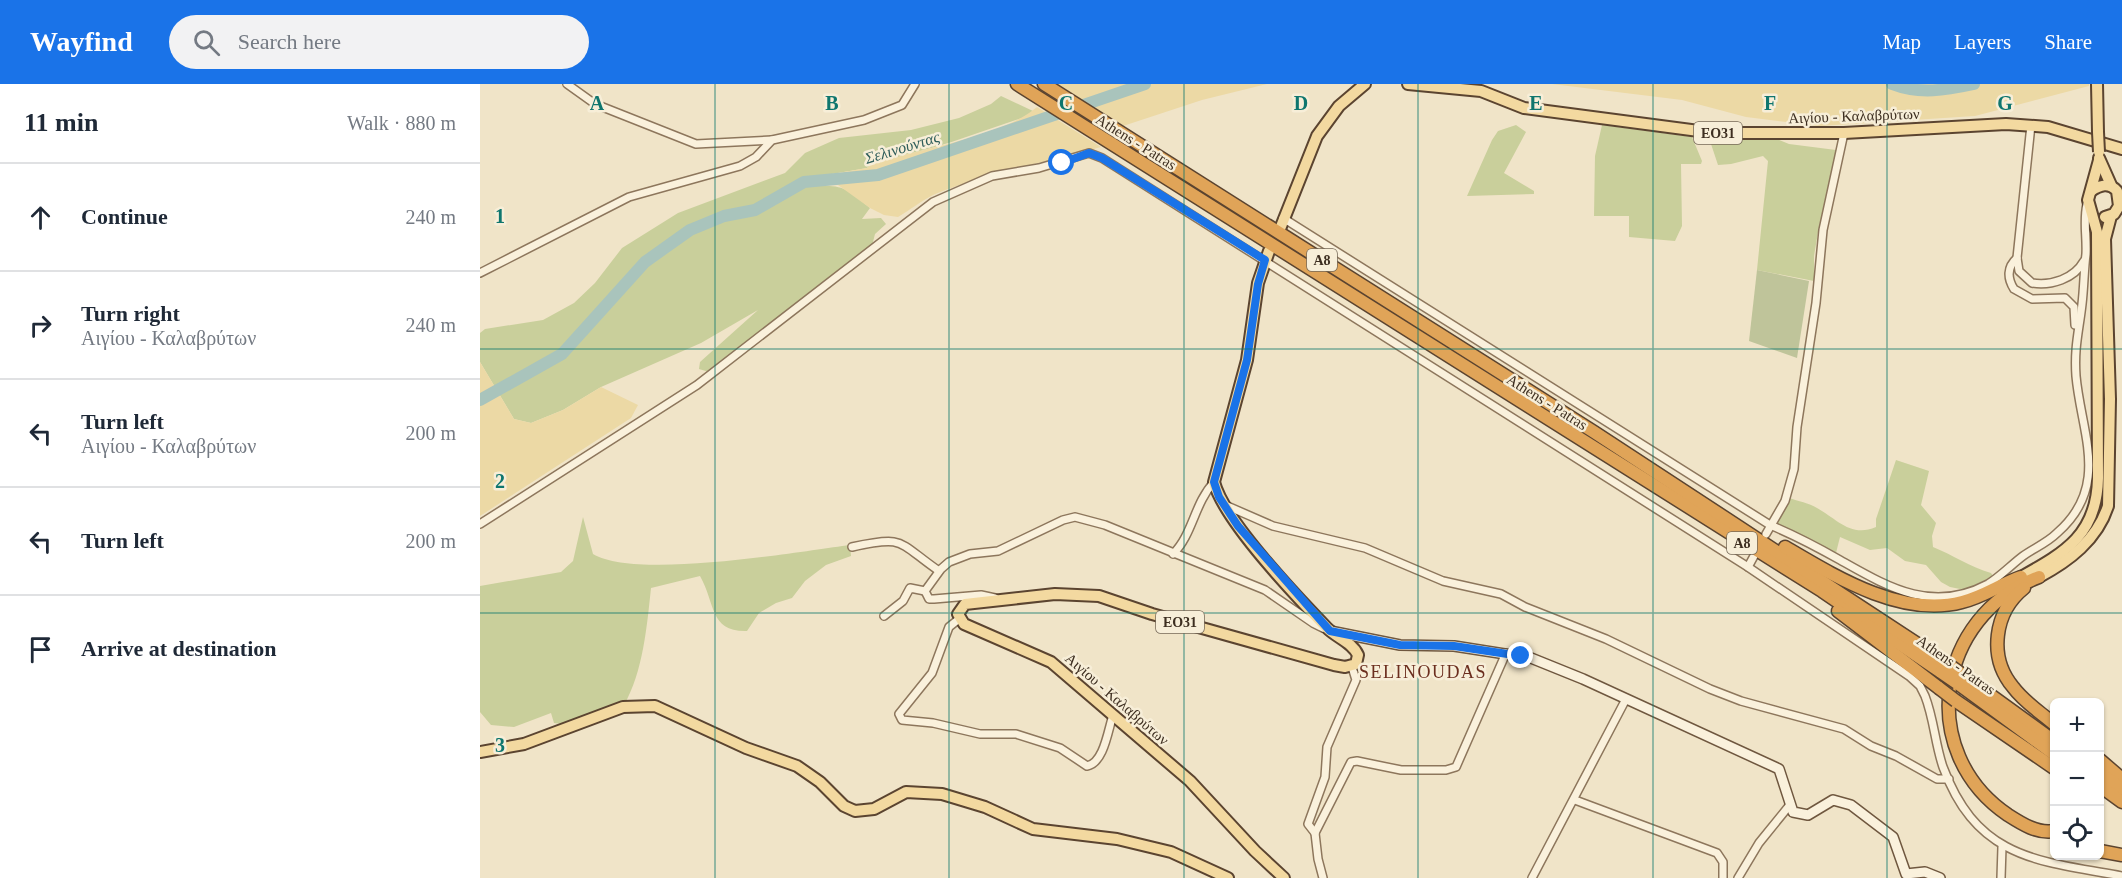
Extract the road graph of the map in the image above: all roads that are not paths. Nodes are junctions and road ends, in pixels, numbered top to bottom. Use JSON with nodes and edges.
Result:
{"nodes":[{"id":1,"x":567,"y":84,"type":"edge"},
{"id":2,"x":915,"y":84,"type":"edge"},
{"id":3,"x":1017,"y":84,"type":"edge"},
{"id":4,"x":1044,"y":84,"type":"edge"},
{"id":5,"x":1365,"y":84,"type":"edge"},
{"id":6,"x":1408,"y":84,"type":"edge"},
{"id":7,"x":2097,"y":84,"type":"edge"},
{"id":8,"x":2031,"y":125,"type":"junction"},
{"id":9,"x":1844,"y":133,"type":"junction"},
{"id":10,"x":772,"y":140,"type":"junction"},
{"id":11,"x":2122,"y":149,"type":"edge"},
{"id":12,"x":2099,"y":156,"type":"junction"},
{"id":13,"x":2111,"y":186,"type":"junction"},
{"id":14,"x":2090,"y":196,"type":"junction"},
{"id":15,"x":2120,"y":196,"type":"edge"},
{"id":16,"x":2117,"y":212,"type":"edge"},
{"id":17,"x":2093,"y":213,"type":"junction"},
{"id":18,"x":1281,"y":223,"type":"joint"},
{"id":19,"x":1267,"y":255,"type":"junction"},
{"id":20,"x":2086,"y":257,"type":"junction"},
{"id":21,"x":2017,"y":258,"type":"junction"},
{"id":22,"x":480,"y":273,"type":"edge"},
{"id":23,"x":2075,"y":347,"type":"junction"},
{"id":24,"x":1516,"y":365,"type":"junction"},
{"id":25,"x":1513,"y":377,"type":"dead end"},
{"id":26,"x":1508,"y":403,"type":"dead end"},
{"id":27,"x":1505,"y":414,"type":"junction"},
{"id":28,"x":1214,"y":482,"type":"junction"},
{"id":29,"x":1225,"y":505,"type":"junction"},
{"id":30,"x":480,"y":524,"type":"edge"},
{"id":31,"x":1736,"y":524,"type":"junction"},
{"id":32,"x":1770,"y":525,"type":"junction"},
{"id":33,"x":1766,"y":534,"type":"dead end"},
{"id":34,"x":852,"y":547,"type":"dead end"},
{"id":35,"x":1173,"y":554,"type":"junction"},
{"id":36,"x":1755,"y":556,"type":"dead end"},
{"id":37,"x":1748,"y":567,"type":"junction"},
{"id":38,"x":939,"y":571,"type":"junction"},
{"id":39,"x":2021,"y":577,"type":"junction"},
{"id":40,"x":2039,"y":577,"type":"junction"},
{"id":41,"x":925,"y":591,"type":"junction"},
{"id":42,"x":1822,"y":591,"type":"junction"},
{"id":43,"x":1003,"y":600,"type":"junction"},
{"id":44,"x":884,"y":615,"type":"dead end"},
{"id":45,"x":959,"y":619,"type":"junction"},
{"id":46,"x":1330,"y":631,"type":"junction"},
{"id":47,"x":1506,"y":653,"type":"junction"},
{"id":48,"x":1352,"y":667,"type":"junction"},
{"id":49,"x":1943,"y":667,"type":"junction"},
{"id":50,"x":1959,"y":678,"type":"junction"},
{"id":51,"x":1626,"y":699,"type":"junction"},
{"id":52,"x":1113,"y":715,"type":"junction"},
{"id":53,"x":2050,"y":720,"type":"edge"},
{"id":54,"x":2050,"y":738,"type":"edge"},
{"id":55,"x":480,"y":752,"type":"edge"},
{"id":56,"x":2052,"y":752,"type":"edge"},
{"id":57,"x":2104,"y":763,"type":"edge"},
{"id":58,"x":2050,"y":765,"type":"edge"},
{"id":59,"x":2104,"y":776,"type":"edge"},
{"id":60,"x":1948,"y":779,"type":"junction"},
{"id":61,"x":2122,"y":779,"type":"edge"},
{"id":62,"x":2104,"y":789,"type":"edge"},
{"id":63,"x":2122,"y":789,"type":"edge"},
{"id":64,"x":1575,"y":800,"type":"junction"},
{"id":65,"x":2122,"y":802,"type":"edge"},
{"id":66,"x":1789,"y":806,"type":"junction"},
{"id":67,"x":2050,"y":831,"type":"edge"},
{"id":68,"x":1315,"y":834,"type":"junction"},
{"id":69,"x":2050,"y":840,"type":"edge"},
{"id":70,"x":2002,"y":847,"type":"junction"},
{"id":71,"x":2104,"y":851,"type":"edge"},
{"id":72,"x":2122,"y":855,"type":"edge"},
{"id":73,"x":2098,"y":875,"type":"edge"},
{"id":74,"x":2122,"y":876,"type":"edge"},
{"id":75,"x":1228,"y":878,"type":"edge"},
{"id":76,"x":1284,"y":878,"type":"edge"},
{"id":77,"x":1323,"y":878,"type":"edge"},
{"id":78,"x":1532,"y":878,"type":"edge"},
{"id":79,"x":1723,"y":878,"type":"edge"},
{"id":80,"x":1738,"y":878,"type":"edge"},
{"id":81,"x":1940,"y":878,"type":"edge"},
{"id":82,"x":2001,"y":878,"type":"edge"}],
"edges":[{"from":1,"to":10,"type":"street"},
{"from":2,"to":10,"type":"street"},
{"from":3,"to":42,"type":"highway","name":"Athens - Patras","number":"Α8"},
{"from":4,"to":31,"type":"highway","name":"Athens - Patras","number":"Α8"},
{"from":5,"to":18,"type":"main road"},
{"from":6,"to":9,"type":"main road","name":"Αιγίου - Καλαβρύτων","number":"ΕΟ31"},
{"from":7,"to":12,"type":"main road","bridge":true},
{"from":8,"to":9,"type":"main road","name":"Αιγίου - Καλαβρύτων","number":"ΕΟ31"},
{"from":8,"to":11,"type":"main road","name":"Αιγίου - Καλαβρύτων","number":"ΕΟ31"},
{"from":8,"to":21,"type":"street"},
{"from":9,"to":32,"type":"street"},
{"from":10,"to":22,"type":"street"},
{"from":12,"to":13,"type":"main road"},
{"from":12,"to":14,"type":"main road"},
{"from":13,"to":14,"type":"main road"},
{"from":13,"to":15,"type":"main road"},
{"from":14,"to":17,"type":"main road"},
{"from":14,"to":20,"type":"street"},
{"from":15,"to":16,"type":"main road"},
{"from":16,"to":17,"type":"main road"},
{"from":16,"to":40,"type":"main road"},
{"from":17,"to":39,"type":"main road"},
{"from":18,"to":24,"type":"street"},
{"from":19,"to":27,"type":"street"},
{"from":19,"to":28,"type":"main road"},
{"from":19,"to":30,"type":"street"},
{"from":20,"to":21,"type":"street"},
{"from":20,"to":23,"type":"street"},
{"from":21,"to":23,"type":"street"},
{"from":23,"to":32,"type":"street"},
{"from":24,"to":25,"type":"street"},
{"from":24,"to":32,"type":"street"},
{"from":26,"to":27,"type":"street"},
{"from":27,"to":37,"type":"street"},
{"from":28,"to":29,"type":"main road"},
{"from":28,"to":35,"type":"street"},
{"from":29,"to":46,"type":"main road"},
{"from":29,"to":60,"type":"street"},
{"from":31,"to":39,"type":"highway"},
{"from":31,"to":49,"type":"highway","name":"Athens - Patras","number":"Α8"},
{"from":32,"to":33,"type":"street"},
{"from":34,"to":38,"type":"street"},
{"from":35,"to":38,"type":"street"},
{"from":35,"to":46,"type":"street"},
{"from":36,"to":37,"type":"street"},
{"from":37,"to":60,"type":"street"},
{"from":38,"to":41,"type":"street"},
{"from":39,"to":69,"type":"highway"},
{"from":40,"to":53,"type":"highway"},
{"from":40,"to":67,"type":"highway"},
{"from":41,"to":43,"type":"street"},
{"from":41,"to":44,"type":"street"},
{"from":42,"to":49,"type":"highway","name":"Athens - Patras","number":"Α8"},
{"from":42,"to":58,"type":"highway","bridge":true},
{"from":43,"to":45,"type":"main road","number":"ΕΟ31"},
{"from":43,"to":48,"type":"main road","number":"ΕΟ31"},
{"from":45,"to":52,"type":"main road","name":"Αιγίου - Καλαβρύτων"},
{"from":45,"to":52,"type":"street"},
{"from":46,"to":47,"type":"street"},
{"from":46,"to":48,"type":"main road"},
{"from":47,"to":51,"type":"street"},
{"from":47,"to":68,"type":"street"},
{"from":48,"to":68,"type":"street"},
{"from":49,"to":50,"type":"highway","name":"Athens - Patras","number":"Α8","bridge":true},
{"from":50,"to":54,"type":"highway","name":"Athens - Patras","number":"Α8"},
{"from":50,"to":56,"type":"highway","name":"Athens - Patras","number":"Α8"},
{"from":51,"to":64,"type":"street"},
{"from":51,"to":66,"type":"street"},
{"from":52,"to":76,"type":"main road","name":"Αιγίου - Καλαβρύτων"},
{"from":55,"to":75,"type":"main road"},
{"from":57,"to":61,"type":"highway"},
{"from":59,"to":63,"type":"highway"},
{"from":60,"to":70,"type":"street"},
{"from":62,"to":65,"type":"highway"},
{"from":64,"to":78,"type":"street"},
{"from":64,"to":79,"type":"street"},
{"from":66,"to":80,"type":"street"},
{"from":66,"to":81,"type":"street"},
{"from":68,"to":77,"type":"street"},
{"from":70,"to":73,"type":"street"},
{"from":70,"to":82,"type":"street"},
{"from":71,"to":72,"type":"highway"},
{"from":73,"to":74,"type":"street"}]}
